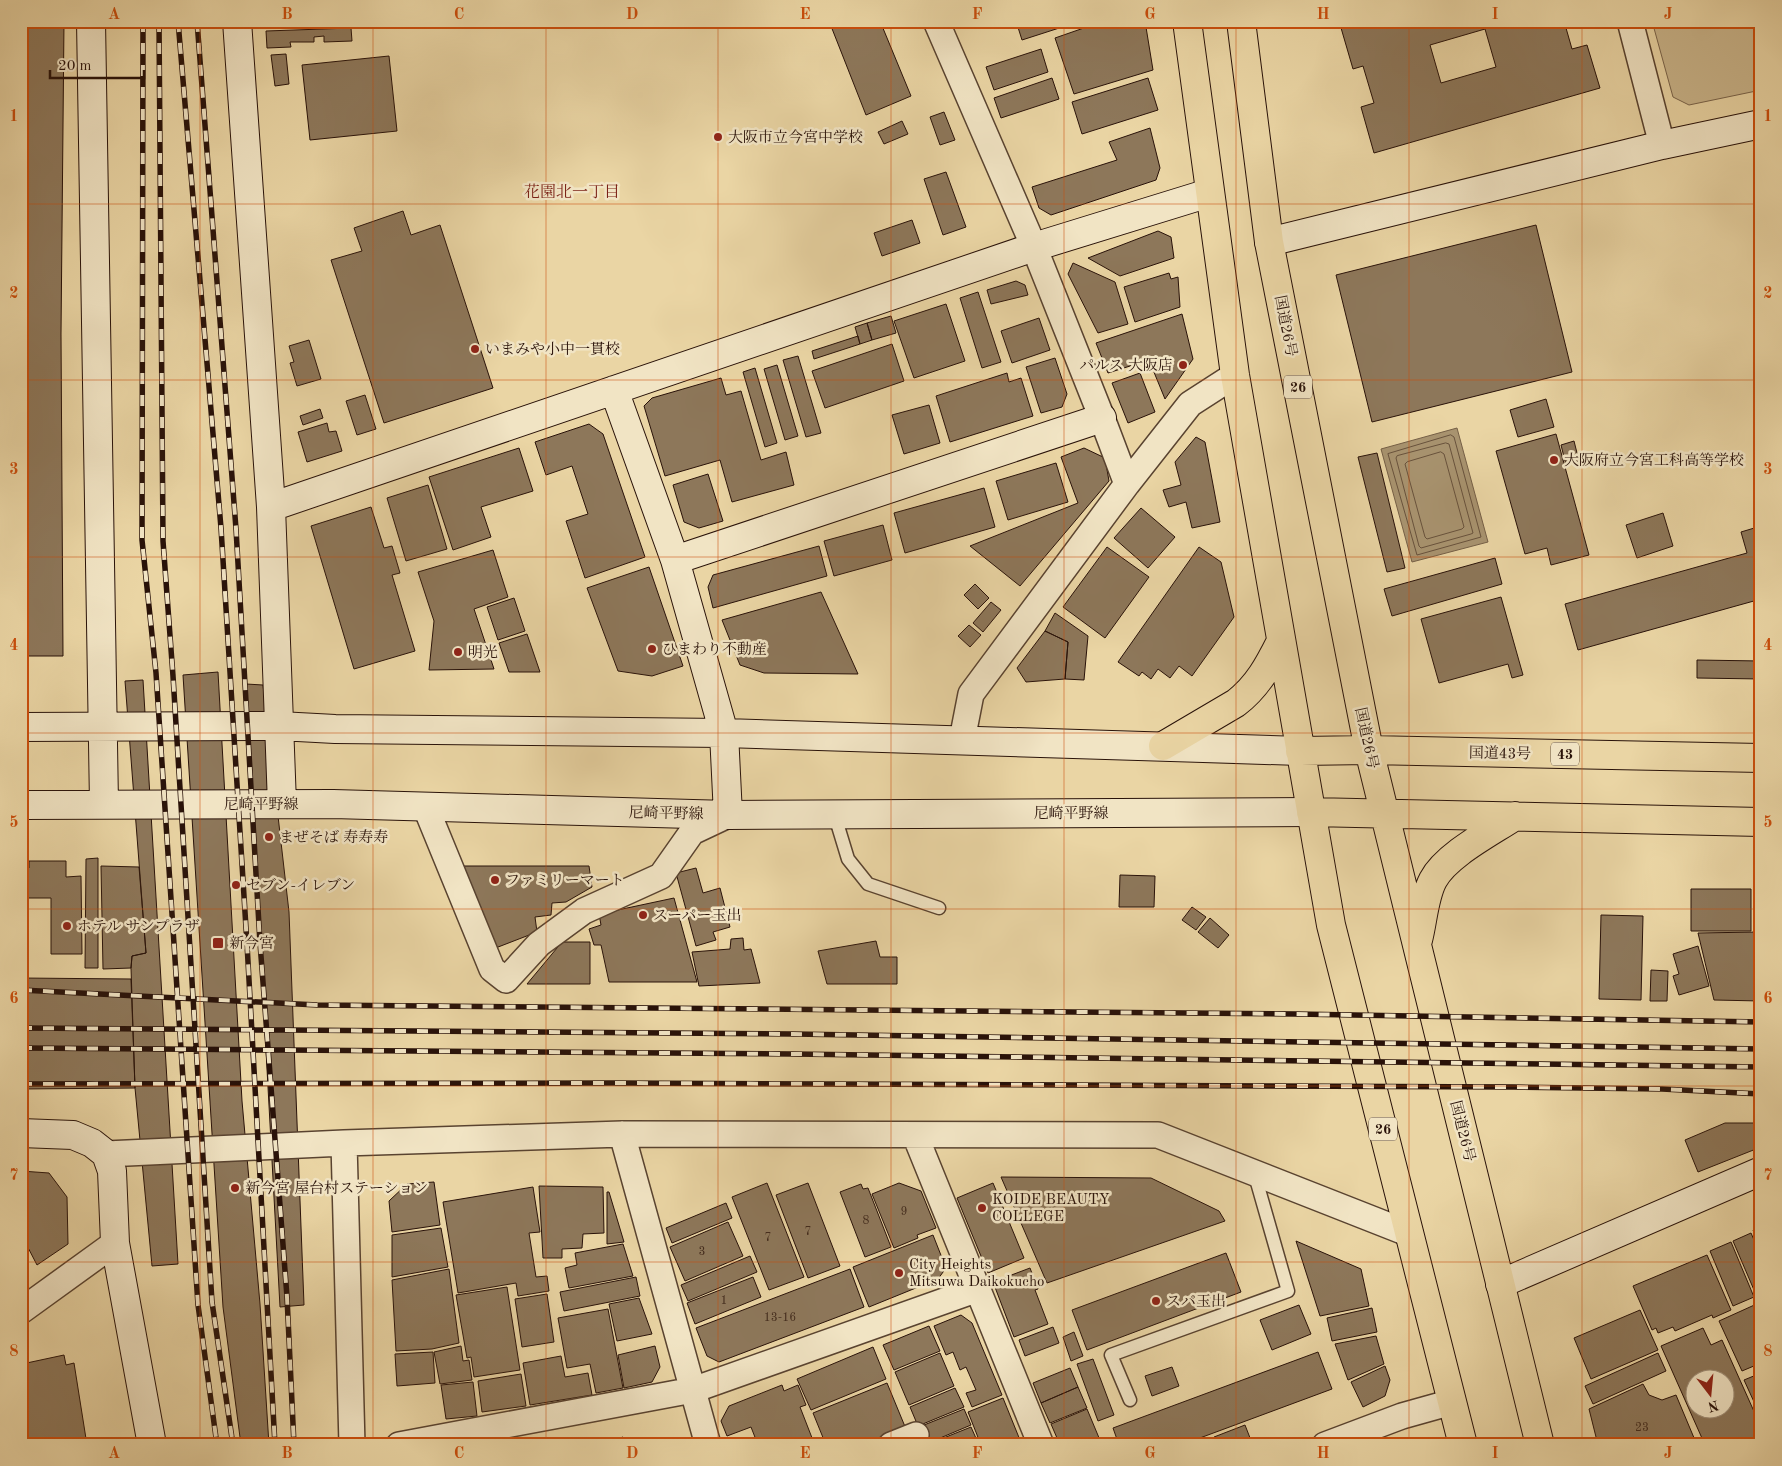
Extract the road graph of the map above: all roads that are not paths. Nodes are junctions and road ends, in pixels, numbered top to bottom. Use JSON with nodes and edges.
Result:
{"nodes":[{"id":1,"x":91,"y":21,"type":"edge"},
{"id":2,"x":237,"y":21,"type":"edge"},
{"id":3,"x":936,"y":21,"type":"edge"},
{"id":4,"x":1187,"y":21,"type":"edge"},
{"id":5,"x":1241,"y":21,"type":"edge"},
{"id":6,"x":1630,"y":21,"type":"edge"},
{"id":7,"x":1761,"y":124,"type":"edge"},
{"id":8,"x":1662,"y":145,"type":"junction"},
{"id":9,"x":1210,"y":192,"type":"junction"},
{"id":10,"x":1270,"y":242,"type":"junction"},
{"id":11,"x":1034,"y":247,"type":"junction"},
{"id":12,"x":1235,"y":375,"type":"junction"},
{"id":13,"x":614,"y":390,"type":"junction"},
{"id":14,"x":1102,"y":418,"type":"junction"},
{"id":15,"x":1127,"y":484,"type":"junction"},
{"id":16,"x":271,"y":507,"type":"junction"},
{"id":17,"x":675,"y":560,"type":"junction"},
{"id":18,"x":1281,"y":641,"type":"junction"},
{"id":19,"x":103,"y":726,"type":"junction"},
{"id":20,"x":280,"y":726,"type":"junction"},
{"id":21,"x":21,"y":727,"type":"edge"},
{"id":22,"x":724,"y":733,"type":"junction"},
{"id":23,"x":962,"y":740,"type":"junction"},
{"id":24,"x":1163,"y":746,"type":"junction"},
{"id":25,"x":1369,"y":750,"type":"junction"},
{"id":26,"x":1300,"y":751,"type":"junction"},
{"id":27,"x":1761,"y":758,"type":"edge"},
{"id":28,"x":104,"y":804,"type":"junction"},
{"id":29,"x":282,"y":804,"type":"junction"},
{"id":30,"x":21,"y":805,"type":"edge"},
{"id":31,"x":426,"y":808,"type":"junction"},
{"id":32,"x":1311,"y":812,"type":"junction"},
{"id":33,"x":1384,"y":812,"type":"junction"},
{"id":34,"x":834,"y":813,"type":"junction"},
{"id":35,"x":728,"y":815,"type":"junction"},
{"id":36,"x":1515,"y":816,"type":"junction"},
{"id":37,"x":1761,"y":822,"type":"edge"},
{"id":38,"x":939,"y":908,"type":"dead end"},
{"id":39,"x":1417,"y":946,"type":"junction"},
{"id":40,"x":21,"y":1133,"type":"edge"},
{"id":41,"x":622,"y":1134,"type":"junction"},
{"id":42,"x":915,"y":1135,"type":"junction"},
{"id":43,"x":344,"y":1143,"type":"junction"},
{"id":44,"x":106,"y":1154,"type":"junction"},
{"id":45,"x":1761,"y":1171,"type":"edge"},
{"id":46,"x":1254,"y":1172,"type":"junction"},
{"id":47,"x":1410,"y":1234,"type":"junction"},
{"id":48,"x":115,"y":1243,"type":"junction"},
{"id":49,"x":1500,"y":1284,"type":"junction"},
{"id":50,"x":978,"y":1289,"type":"junction"},
{"id":51,"x":21,"y":1311,"type":"edge"},
{"id":52,"x":693,"y":1390,"type":"junction"},
{"id":53,"x":1130,"y":1400,"type":"dead end"},
{"id":54,"x":1452,"y":1402,"type":"junction"},
{"id":55,"x":916,"y":1435,"type":"dead end"},
{"id":56,"x":152,"y":1445,"type":"edge"},
{"id":57,"x":352,"y":1445,"type":"edge"},
{"id":58,"x":399,"y":1445,"type":"edge"},
{"id":59,"x":708,"y":1445,"type":"edge"},
{"id":60,"x":891,"y":1445,"type":"edge"},
{"id":61,"x":1041,"y":1445,"type":"edge"},
{"id":62,"x":1325,"y":1445,"type":"edge"},
{"id":63,"x":1462,"y":1445,"type":"edge"},
{"id":64,"x":1540,"y":1445,"type":"edge"}],
"edges":[{"from":1,"to":19,"type":"street"},
{"from":2,"to":16,"type":"street"},
{"from":3,"to":11,"type":"street"},
{"from":4,"to":9,"type":"highway","number":"26"},
{"from":5,"to":10,"type":"highway","name":"国道26号","number":"26"},
{"from":6,"to":8,"type":"street"},
{"from":7,"to":8,"type":"street"},
{"from":8,"to":10,"type":"street"},
{"from":9,"to":11,"type":"street"},
{"from":9,"to":12,"type":"highway","number":"26"},
{"from":10,"to":25,"type":"highway","name":"国道26号","number":"26"},
{"from":11,"to":13,"type":"street"},
{"from":11,"to":14,"type":"street"},
{"from":12,"to":15,"type":"street"},
{"from":12,"to":18,"type":"highway","number":"26"},
{"from":13,"to":16,"type":"street"},
{"from":13,"to":17,"type":"street"},
{"from":14,"to":15,"type":"street"},
{"from":14,"to":17,"type":"street"},
{"from":15,"to":23,"type":"street"},
{"from":16,"to":20,"type":"street"},
{"from":17,"to":22,"type":"street"},
{"from":18,"to":24,"type":"highway"},
{"from":18,"to":26,"type":"highway","number":"26"},
{"from":19,"to":20,"type":"street"},
{"from":19,"to":21,"type":"street"},
{"from":19,"to":28,"type":"street"},
{"from":20,"to":22,"type":"street"},
{"from":20,"to":29,"type":"street"},
{"from":22,"to":23,"type":"street"},
{"from":22,"to":35,"type":"street"},
{"from":23,"to":24,"type":"street"},
{"from":24,"to":26,"type":"street"},
{"from":25,"to":26,"type":"highway","name":"国道43号","number":"43"},
{"from":25,"to":27,"type":"highway","name":"国道43号","number":"43"},
{"from":25,"to":33,"type":"highway","name":"国道26号","number":"26"},
{"from":26,"to":32,"type":"highway","number":"26"},
{"from":28,"to":29,"type":"street","name":"尼崎平野線"},
{"from":28,"to":30,"type":"street","name":"尼崎平野線"},
{"from":29,"to":31,"type":"street","name":"尼崎平野線"},
{"from":31,"to":35,"type":"street","name":"尼崎平野線"},
{"from":31,"to":35,"type":"street"},
{"from":32,"to":33,"type":"highway"},
{"from":32,"to":34,"type":"street","name":"尼崎平野線"},
{"from":32,"to":47,"type":"highway","number":"26"},
{"from":33,"to":36,"type":"highway"},
{"from":33,"to":39,"type":"highway","name":"国道26号","number":"26"},
{"from":34,"to":35,"type":"street","name":"尼崎平野線"},
{"from":34,"to":38,"type":"lane"},
{"from":36,"to":37,"type":"highway"},
{"from":36,"to":39,"type":"highway"},
{"from":39,"to":49,"type":"highway","name":"国道26号","number":"26"},
{"from":40,"to":44,"type":"street"},
{"from":41,"to":42,"type":"street"},
{"from":41,"to":43,"type":"street"},
{"from":41,"to":52,"type":"street"},
{"from":42,"to":46,"type":"street"},
{"from":42,"to":50,"type":"street"},
{"from":43,"to":44,"type":"street"},
{"from":43,"to":57,"type":"street"},
{"from":44,"to":48,"type":"street"},
{"from":45,"to":49,"type":"street"},
{"from":46,"to":47,"type":"street"},
{"from":46,"to":53,"type":"lane"},
{"from":47,"to":54,"type":"highway","number":"26"},
{"from":48,"to":51,"type":"street"},
{"from":48,"to":56,"type":"street"},
{"from":49,"to":64,"type":"highway","name":"国道26号","number":"26"},
{"from":50,"to":52,"type":"street"},
{"from":50,"to":61,"type":"street"},
{"from":52,"to":58,"type":"street"},
{"from":52,"to":59,"type":"street"},
{"from":54,"to":62,"type":"street"},
{"from":54,"to":63,"type":"highway","number":"26"},
{"from":55,"to":60,"type":"street"}]}
